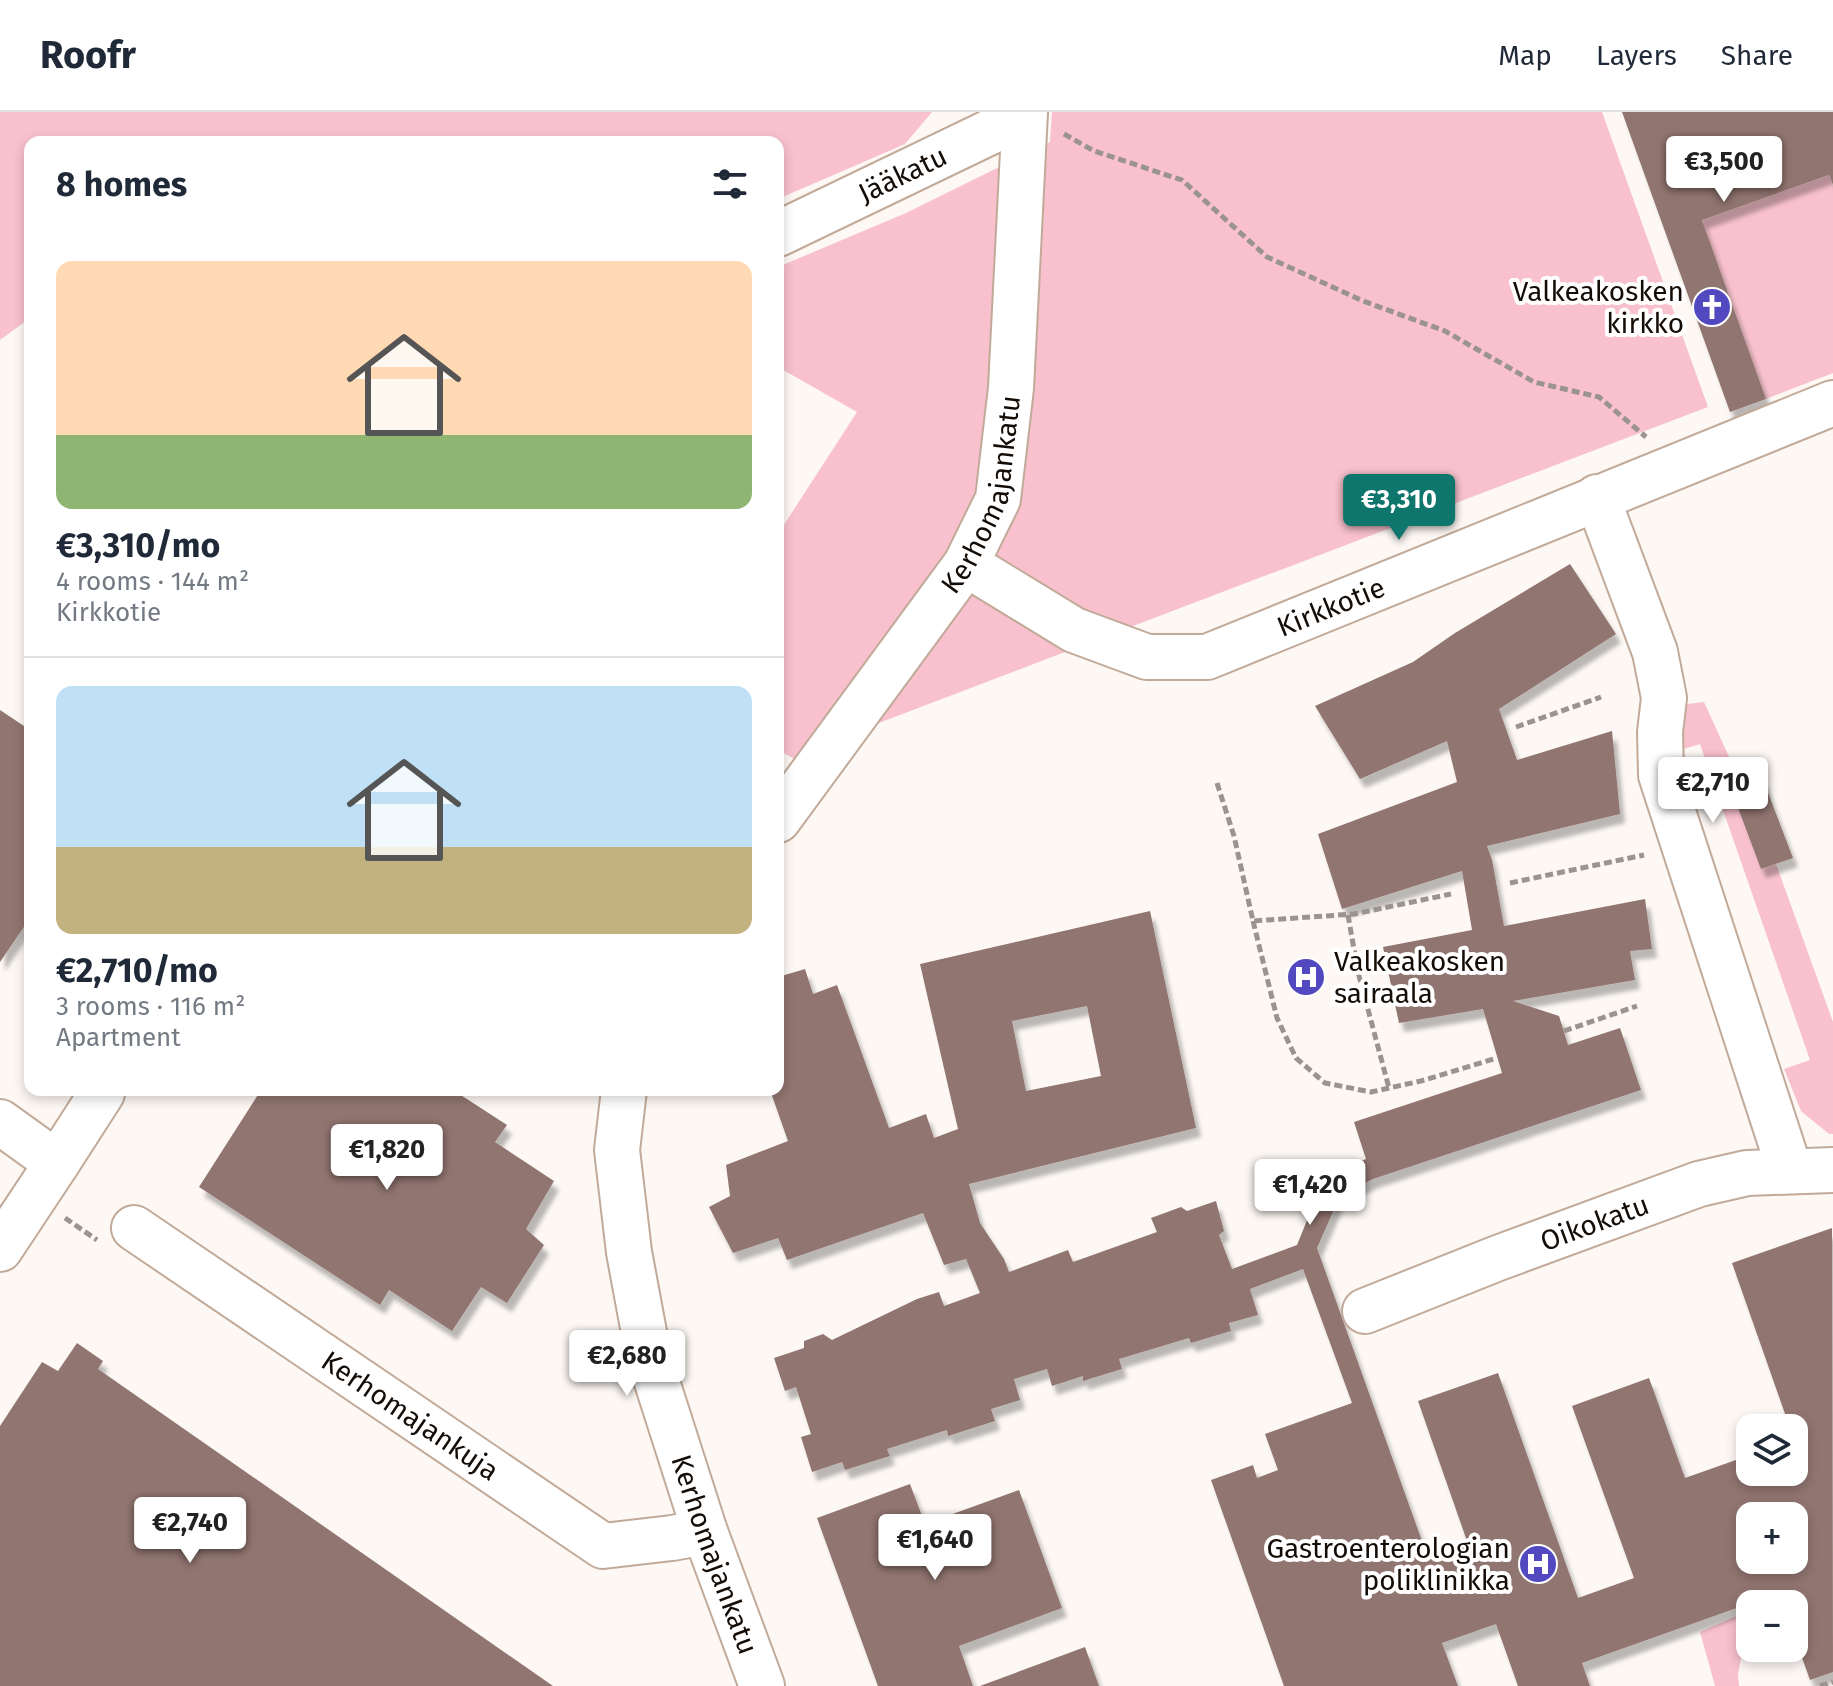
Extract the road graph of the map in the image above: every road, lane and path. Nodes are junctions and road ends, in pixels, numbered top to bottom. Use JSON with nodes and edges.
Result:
{"nodes":[{"id":1,"x":1025,"y":112,"type":"edge"},
{"id":2,"x":784,"y":231,"type":"edge"},
{"id":3,"x":1833,"y":403,"type":"edge"},
{"id":4,"x":1677,"y":465,"type":"junction"},
{"id":5,"x":1597,"y":497,"type":"junction"},
{"id":6,"x":966,"y":564,"type":"junction"},
{"id":7,"x":1601,"y":697,"type":"dead end"},
{"id":8,"x":1516,"y":727,"type":"dead end"},
{"id":9,"x":1217,"y":783,"type":"dead end"},
{"id":10,"x":784,"y":812,"type":"edge"},
{"id":11,"x":1684,"y":847,"type":"junction"},
{"id":12,"x":1510,"y":883,"type":"dead end"},
{"id":13,"x":1451,"y":894,"type":"dead end"},
{"id":14,"x":1348,"y":915,"type":"junction"},
{"id":15,"x":1253,"y":921,"type":"junction"},
{"id":16,"x":1637,"y":1006,"type":"dead end"},
{"id":17,"x":1564,"y":1031,"type":"dead end"},
{"id":18,"x":1497,"y":1058,"type":"dead end"},
{"id":19,"x":1389,"y":1088,"type":"junction"},
{"id":20,"x":100,"y":1096,"type":"edge"},
{"id":21,"x":623,"y":1096,"type":"edge"},
{"id":22,"x":0,"y":1122,"type":"edge"},
{"id":23,"x":57,"y":1163,"type":"junction"},
{"id":24,"x":1833,"y":1170,"type":"edge"},
{"id":25,"x":1790,"y":1171,"type":"junction"},
{"id":26,"x":134,"y":1228,"type":"dead end"},
{"id":27,"x":0,"y":1249,"type":"edge"},
{"id":28,"x":1365,"y":1311,"type":"dead end"},
{"id":29,"x":705,"y":1532,"type":"junction"},
{"id":30,"x":1833,"y":1682,"type":"edge"},
{"id":31,"x":762,"y":1686,"type":"edge"},
{"id":32,"x":1820,"y":1686,"type":"edge"}],
"edges":[{"from":1,"to":2,"type":"street","name":"Jääkatu"},
{"from":1,"to":4,"type":"path"},
{"from":1,"to":6,"type":"street","name":"Kerhomajankatu"},
{"from":3,"to":4,"type":"street","name":"Kirkkotie"},
{"from":4,"to":5,"type":"street","name":"Kirkkotie"},
{"from":5,"to":6,"type":"street","name":"Kirkkotie"},
{"from":5,"to":11,"type":"street"},
{"from":6,"to":10,"type":"street","name":"Kerhomajankatu"},
{"from":7,"to":8,"type":"path"},
{"from":9,"to":15,"type":"path"},
{"from":11,"to":12,"type":"path"},
{"from":11,"to":25,"type":"street"},
{"from":13,"to":14,"type":"path"},
{"from":14,"to":15,"type":"path"},
{"from":14,"to":19,"type":"path"},
{"from":15,"to":19,"type":"path"},
{"from":16,"to":17,"type":"path"},
{"from":18,"to":19,"type":"path"},
{"from":20,"to":23,"type":"street"},
{"from":21,"to":29,"type":"street","name":"Kerhomajankatu"},
{"from":22,"to":23,"type":"street"},
{"from":23,"to":27,"type":"street"},
{"from":24,"to":25,"type":"street","name":"Oikokatu"},
{"from":25,"to":28,"type":"street","name":"Oikokatu"},
{"from":26,"to":29,"type":"street","name":"Kerhomajankuja"},
{"from":29,"to":31,"type":"street","name":"Kerhomajankatu"},
{"from":30,"to":32,"type":"path"}]}
